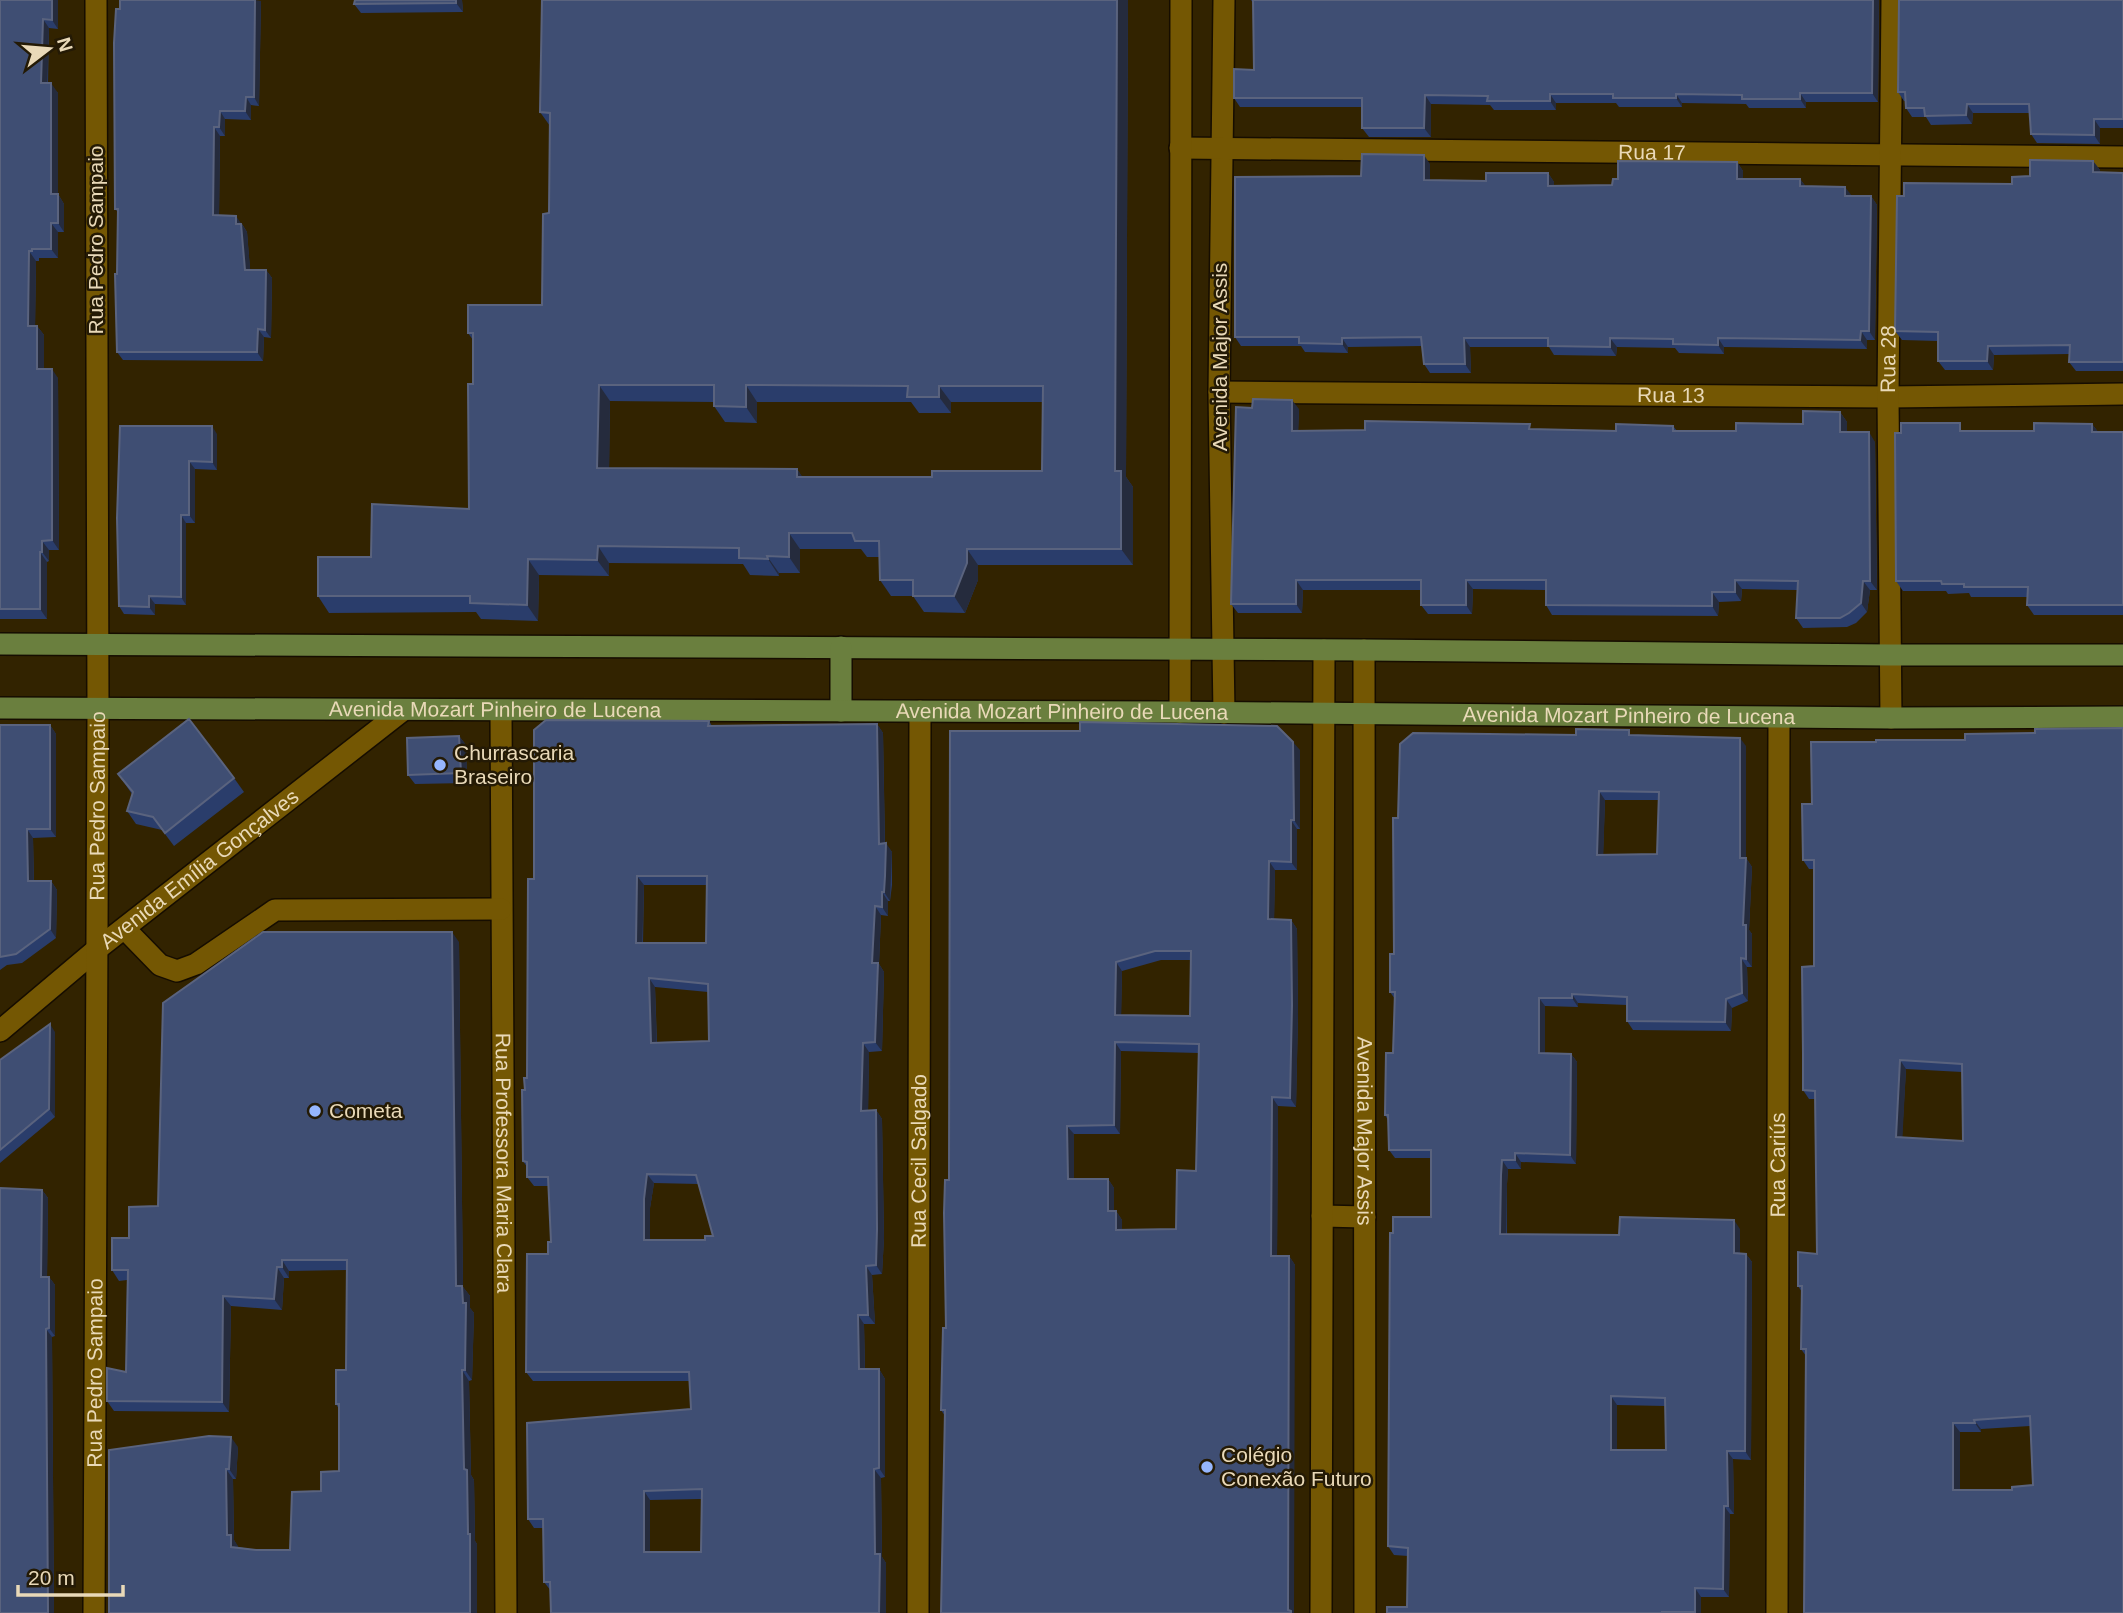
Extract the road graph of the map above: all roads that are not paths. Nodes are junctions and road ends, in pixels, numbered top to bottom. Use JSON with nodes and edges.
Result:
{"nodes":[{"id":1,"x":96,"y":0,"type":"edge"},
{"id":2,"x":1181,"y":0,"type":"edge"},
{"id":3,"x":1224,"y":0,"type":"edge"},
{"id":4,"x":1892,"y":0,"type":"edge"},
{"id":5,"x":1180,"y":148,"type":"junction"},
{"id":6,"x":1222,"y":148,"type":"junction"},
{"id":7,"x":1891,"y":155,"type":"junction"},
{"id":8,"x":2123,"y":157,"type":"edge"},
{"id":9,"x":1219,"y":392,"type":"junction"},
{"id":10,"x":2123,"y":394,"type":"edge"},
{"id":11,"x":1888,"y":397,"type":"junction"},
{"id":12,"x":0,"y":644,"type":"edge"},
{"id":13,"x":97,"y":644,"type":"junction"},
{"id":14,"x":841,"y":648,"type":"junction"},
{"id":15,"x":1181,"y":649,"type":"junction"},
{"id":16,"x":1223,"y":650,"type":"junction"},
{"id":17,"x":1324,"y":650,"type":"junction"},
{"id":18,"x":1364,"y":650,"type":"junction"},
{"id":19,"x":1891,"y":655,"type":"junction"},
{"id":20,"x":2123,"y":655,"type":"edge"},
{"id":21,"x":0,"y":708,"type":"edge"},
{"id":22,"x":98,"y":709,"type":"junction"},
{"id":23,"x":402,"y":711,"type":"junction"},
{"id":24,"x":501,"y":711,"type":"junction"},
{"id":25,"x":841,"y":711,"type":"junction"},
{"id":26,"x":920,"y":711,"type":"junction"},
{"id":27,"x":1180,"y":712,"type":"junction"},
{"id":28,"x":1224,"y":713,"type":"junction"},
{"id":29,"x":1364,"y":713,"type":"junction"},
{"id":30,"x":1324,"y":714,"type":"junction"},
{"id":31,"x":2123,"y":717,"type":"edge"},
{"id":32,"x":1779,"y":718,"type":"junction"},
{"id":33,"x":1891,"y":718,"type":"junction"},
{"id":34,"x":501,"y":909,"type":"junction"},
{"id":35,"x":125,"y":929,"type":"junction"},
{"id":36,"x":96,"y":950,"type":"junction"},
{"id":37,"x":0,"y":1031,"type":"edge"},
{"id":38,"x":1322,"y":1216,"type":"junction"},
{"id":39,"x":1365,"y":1217,"type":"junction"},
{"id":40,"x":94,"y":1613,"type":"edge"},
{"id":41,"x":506,"y":1613,"type":"edge"},
{"id":42,"x":918,"y":1613,"type":"edge"},
{"id":43,"x":1321,"y":1613,"type":"edge"},
{"id":44,"x":1365,"y":1613,"type":"edge"},
{"id":45,"x":1777,"y":1613,"type":"edge"}],
"edges":[{"from":1,"to":13,"type":"street","name":"Rua Pedro Sampaio"},
{"from":2,"to":5,"type":"street","name":"Avenida Major Assis"},
{"from":3,"to":6,"type":"street","name":"Avenida Major Assis"},
{"from":4,"to":7,"type":"street","name":"Rua 28"},
{"from":5,"to":6,"type":"street","name":"Rua 17"},
{"from":5,"to":15,"type":"street","name":"Avenida Major Assis"},
{"from":6,"to":7,"type":"street","name":"Rua 17"},
{"from":6,"to":9,"type":"street","name":"Avenida Major Assis"},
{"from":7,"to":8,"type":"street","name":"Rua 17"},
{"from":7,"to":11,"type":"street","name":"Rua 28"},
{"from":9,"to":11,"type":"street","name":"Rua 13"},
{"from":9,"to":16,"type":"street","name":"Avenida Major Assis"},
{"from":10,"to":11,"type":"street","name":"Rua 13"},
{"from":11,"to":19,"type":"street","name":"Rua 28"},
{"from":12,"to":13,"type":"main road"},
{"from":13,"to":14,"type":"main road"},
{"from":13,"to":22,"type":"street","name":"Rua Pedro Sampaio"},
{"from":14,"to":15,"type":"main road"},
{"from":14,"to":25,"type":"main road"},
{"from":15,"to":16,"type":"main road"},
{"from":15,"to":27,"type":"street","name":"Avenida Major Assis"},
{"from":16,"to":17,"type":"main road"},
{"from":16,"to":28,"type":"street","name":"Avenida Major Assis"},
{"from":17,"to":18,"type":"main road"},
{"from":17,"to":30,"type":"street","name":"Avenida Major Assis"},
{"from":18,"to":19,"type":"main road"},
{"from":18,"to":29,"type":"street","name":"Avenida Major Assis"},
{"from":19,"to":20,"type":"main road"},
{"from":19,"to":33,"type":"street","name":"Rua 28"},
{"from":21,"to":22,"type":"main road","name":"Avenida Mozart Pinheiro de Lucena"},
{"from":22,"to":23,"type":"main road","name":"Avenida Mozart Pinheiro de Lucena"},
{"from":22,"to":36,"type":"street","name":"Rua Pedro Sampaio"},
{"from":23,"to":24,"type":"main road","name":"Avenida Mozart Pinheiro de Lucena"},
{"from":23,"to":35,"type":"street","name":"Avenida Emília Gonçalves"},
{"from":24,"to":25,"type":"main road","name":"Avenida Mozart Pinheiro de Lucena"},
{"from":24,"to":34,"type":"street","name":"Rua Professora Maria Clara"},
{"from":25,"to":26,"type":"main road","name":"Avenida Mozart Pinheiro de Lucena"},
{"from":26,"to":27,"type":"main road","name":"Avenida Mozart Pinheiro de Lucena"},
{"from":26,"to":42,"type":"street","name":"Rua Cecil Salgado"},
{"from":27,"to":28,"type":"main road","name":"Avenida Mozart Pinheiro de Lucena"},
{"from":28,"to":30,"type":"main road","name":"Avenida Mozart Pinheiro de Lucena"},
{"from":29,"to":30,"type":"main road","name":"Avenida Mozart Pinheiro de Lucena"},
{"from":29,"to":32,"type":"main road","name":"Avenida Mozart Pinheiro de Lucena"},
{"from":29,"to":39,"type":"street","name":"Avenida Major Assis"},
{"from":30,"to":38,"type":"street","name":"Avenida Major Assis"},
{"from":31,"to":33,"type":"main road","name":"Avenida Mozart Pinheiro de Lucena"},
{"from":32,"to":33,"type":"main road","name":"Avenida Mozart Pinheiro de Lucena"},
{"from":32,"to":45,"type":"street","name":"Rua Cariús"},
{"from":34,"to":35,"type":"street"},
{"from":34,"to":41,"type":"street","name":"Rua Professora Maria Clara"},
{"from":35,"to":36,"type":"street","name":"Avenida Emília Gonçalves"},
{"from":36,"to":37,"type":"street","name":"Avenida Emília Gonçalves"},
{"from":36,"to":40,"type":"street","name":"Rua Pedro Sampaio"},
{"from":38,"to":39,"type":"street"},
{"from":38,"to":43,"type":"street","name":"Avenida Major Assis"},
{"from":39,"to":44,"type":"street","name":"Avenida Major Assis"}]}
